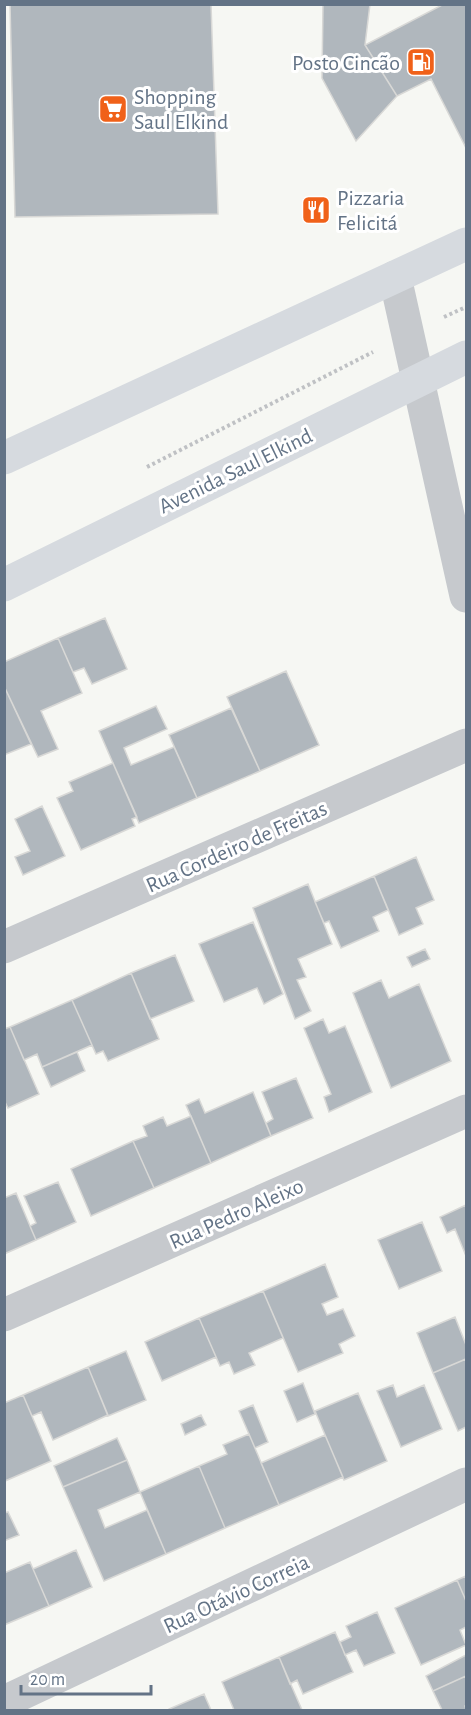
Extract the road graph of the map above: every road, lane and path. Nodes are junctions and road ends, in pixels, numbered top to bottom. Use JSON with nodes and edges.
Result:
{"nodes":[{"id":1,"x":466,"y":244,"type":"edge"},
{"id":2,"x":395,"y":276,"type":"junction"},
{"id":3,"x":466,"y":307,"type":"edge"},
{"id":4,"x":408,"y":334,"type":"junction"},
{"id":5,"x":466,"y":357,"type":"edge"},
{"id":6,"x":418,"y":380,"type":"junction"},
{"id":7,"x":4,"y":458,"type":"edge"},
{"id":8,"x":143,"y":469,"type":"dead end"},
{"id":9,"x":4,"y":585,"type":"edge"},
{"id":10,"x":466,"y":596,"type":"edge"},
{"id":11,"x":466,"y":745,"type":"edge"},
{"id":12,"x":4,"y":948,"type":"edge"},
{"id":13,"x":466,"y":1111,"type":"edge"},
{"id":14,"x":4,"y":1315,"type":"edge"},
{"id":15,"x":466,"y":1484,"type":"edge"},
{"id":16,"x":4,"y":1702,"type":"edge"}],
"edges":[{"from":1,"to":2,"type":"main road"},
{"from":2,"to":4,"type":"street"},
{"from":2,"to":7,"type":"main road"},
{"from":3,"to":4,"type":"path"},
{"from":4,"to":6,"type":"street"},
{"from":4,"to":8,"type":"path"},
{"from":5,"to":6,"type":"main road","name":"Avenida Saul Elkind"},
{"from":6,"to":9,"type":"main road","name":"Avenida Saul Elkind"},
{"from":6,"to":10,"type":"street"},
{"from":11,"to":12,"type":"street","name":"Rua Cordeiro de Freitas"},
{"from":13,"to":14,"type":"street","name":"Rua Pedro Aleixo"},
{"from":15,"to":16,"type":"street","name":"Rua Otávio Correia"}]}
